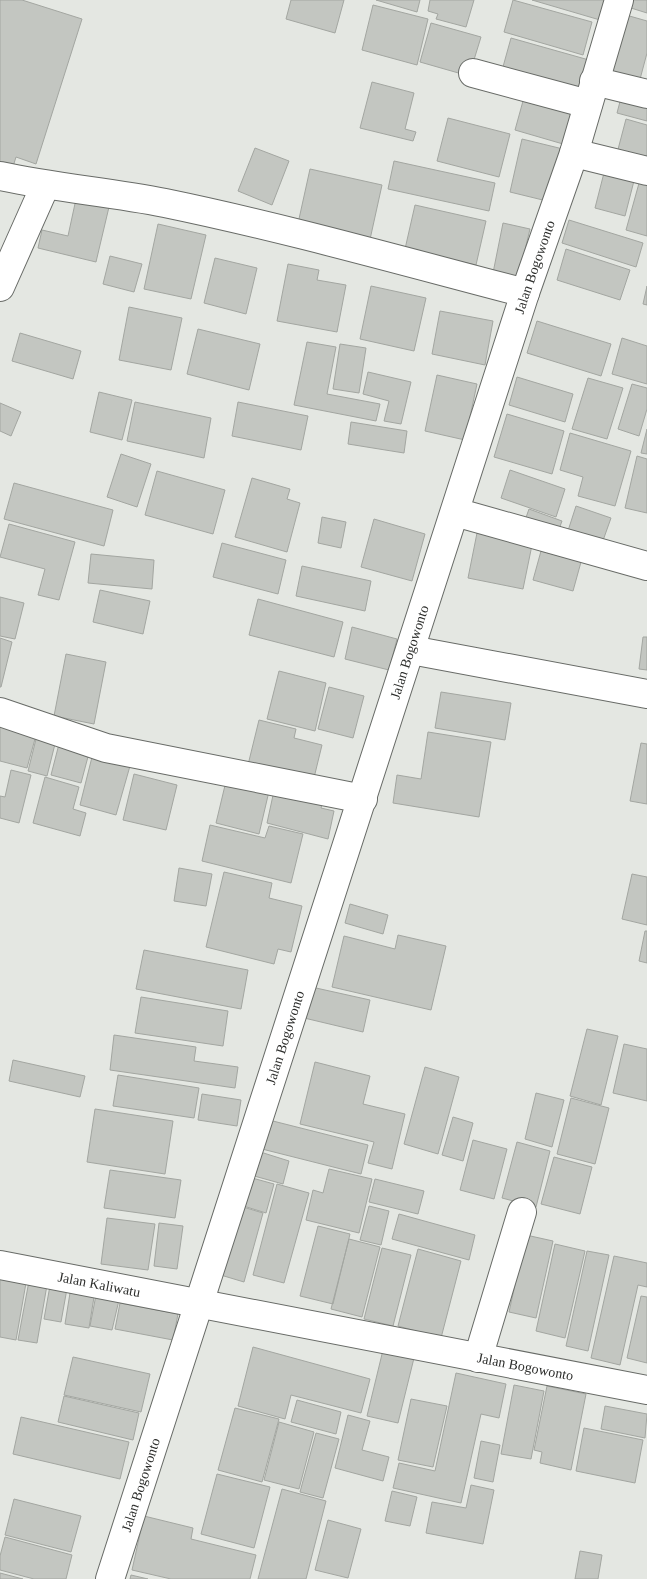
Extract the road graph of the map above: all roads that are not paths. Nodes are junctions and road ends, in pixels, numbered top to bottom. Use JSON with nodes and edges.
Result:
{"nodes":[{"id":1,"x":619,"y":0,"type":"edge"},
{"id":2,"x":473,"y":73,"type":"dead end"},
{"id":3,"x":591,"y":92,"type":"junction"},
{"id":4,"x":647,"y":94,"type":"edge"},
{"id":5,"x":574,"y":153,"type":"junction"},
{"id":6,"x":647,"y":171,"type":"edge"},
{"id":7,"x":0,"y":176,"type":"edge"},
{"id":8,"x":45,"y":186,"type":"junction"},
{"id":9,"x":0,"y":288,"type":"edge"},
{"id":10,"x":525,"y":293,"type":"junction"},
{"id":11,"x":455,"y":512,"type":"junction"},
{"id":12,"x":647,"y":566,"type":"edge"},
{"id":13,"x":411,"y":650,"type":"junction"},
{"id":14,"x":647,"y":694,"type":"edge"},
{"id":15,"x":0,"y":712,"type":"edge"},
{"id":16,"x":363,"y":799,"type":"junction"},
{"id":17,"x":522,"y":1212,"type":"dead end"},
{"id":18,"x":0,"y":1265,"type":"edge"},
{"id":19,"x":198,"y":1304,"type":"junction"},
{"id":20,"x":478,"y":1358,"type":"junction"},
{"id":21,"x":647,"y":1390,"type":"edge"},
{"id":22,"x":110,"y":1579,"type":"edge"}],
"edges":[{"from":1,"to":3,"type":"street","name":"Jalan Bogowonto"},
{"from":2,"to":3,"type":"street"},
{"from":3,"to":4,"type":"street"},
{"from":3,"to":5,"type":"street","name":"Jalan Bogowonto"},
{"from":5,"to":6,"type":"street"},
{"from":5,"to":10,"type":"street","name":"Jalan Bogowonto"},
{"from":7,"to":8,"type":"street"},
{"from":8,"to":9,"type":"street"},
{"from":8,"to":10,"type":"street"},
{"from":10,"to":11,"type":"street","name":"Jalan Bogowonto"},
{"from":11,"to":12,"type":"street"},
{"from":11,"to":13,"type":"street","name":"Jalan Bogowonto"},
{"from":13,"to":14,"type":"street"},
{"from":13,"to":16,"type":"street","name":"Jalan Bogowonto"},
{"from":15,"to":16,"type":"street"},
{"from":16,"to":19,"type":"street","name":"Jalan Bogowonto"},
{"from":17,"to":20,"type":"street"},
{"from":18,"to":19,"type":"street","name":"Jalan Kaliwatu"},
{"from":19,"to":20,"type":"street","name":"Jalan Bogowonto"},
{"from":19,"to":22,"type":"street","name":"Jalan Bogowonto"},
{"from":20,"to":21,"type":"street","name":"Jalan Bogowonto"}]}
